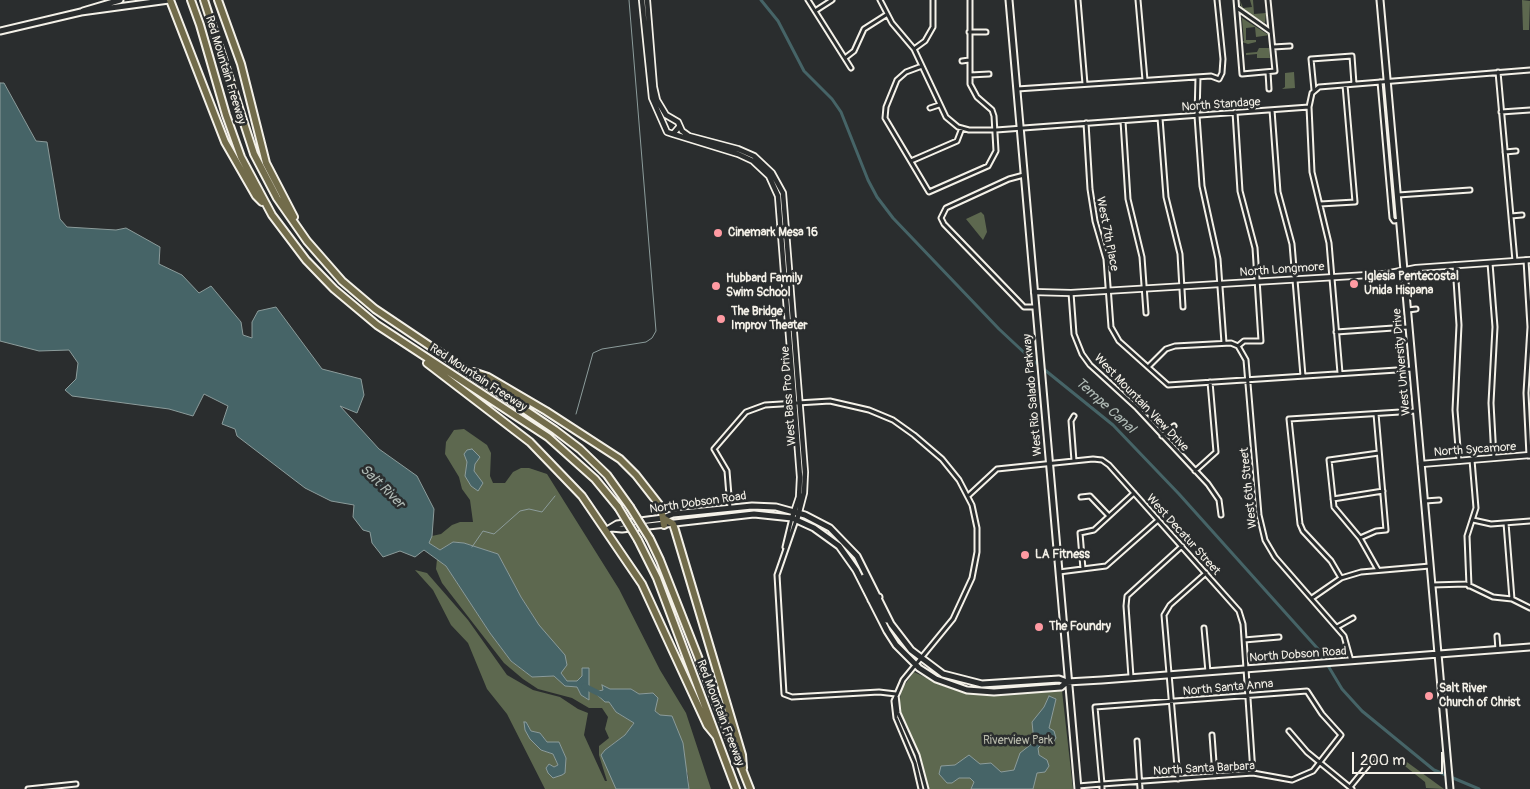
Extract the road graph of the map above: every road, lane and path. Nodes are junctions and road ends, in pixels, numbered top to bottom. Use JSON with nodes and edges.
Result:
{"nodes":[{"id":1,"x":120,"y":0,"type":"edge"},
{"id":2,"x":169,"y":0,"type":"edge"},
{"id":3,"x":191,"y":0,"type":"edge"},
{"id":4,"x":204,"y":0,"type":"edge"},
{"id":5,"x":218,"y":0,"type":"edge"},
{"id":6,"x":642,"y":0,"type":"edge"},
{"id":7,"x":647,"y":0,"type":"edge"},
{"id":8,"x":808,"y":0,"type":"edge"},
{"id":9,"x":832,"y":0,"type":"edge"},
{"id":10,"x":880,"y":0,"type":"edge"},
{"id":11,"x":933,"y":0,"type":"edge"},
{"id":12,"x":970,"y":0,"type":"edge"},
{"id":13,"x":1009,"y":0,"type":"edge"},
{"id":14,"x":1078,"y":0,"type":"edge"},
{"id":15,"x":1138,"y":0,"type":"edge"},
{"id":16,"x":1217,"y":0,"type":"edge"},
{"id":17,"x":1236,"y":0,"type":"edge"},
{"id":18,"x":1268,"y":0,"type":"edge"},
{"id":19,"x":1380,"y":0,"type":"edge"},
{"id":20,"x":1237,"y":8,"type":"junction"},
{"id":21,"x":815,"y":11,"type":"junction"},
{"id":22,"x":81,"y":12,"type":"junction"},
{"id":23,"x":886,"y":15,"type":"junction"},
{"id":24,"x":0,"y":31,"type":"edge"},
{"id":25,"x":970,"y":32,"type":"junction"},
{"id":26,"x":986,"y":32,"type":"dead end"},
{"id":27,"x":1271,"y":32,"type":"junction"},
{"id":28,"x":1290,"y":46,"type":"dead end"},
{"id":29,"x":1272,"y":48,"type":"junction"},
{"id":30,"x":914,"y":49,"type":"junction"},
{"id":31,"x":845,"y":58,"type":"junction"},
{"id":32,"x":969,"y":60,"type":"junction"},
{"id":33,"x":962,"y":61,"type":"dead end"},
{"id":34,"x":922,"y":66,"type":"junction"},
{"id":35,"x":852,"y":68,"type":"dead end"},
{"id":36,"x":1530,"y":70,"type":"edge"},
{"id":37,"x":1268,"y":72,"type":"junction"},
{"id":38,"x":1498,"y":72,"type":"junction"},
{"id":39,"x":989,"y":74,"type":"dead end"},
{"id":40,"x":970,"y":76,"type":"junction"},
{"id":41,"x":1198,"y":77,"type":"junction"},
{"id":42,"x":1145,"y":80,"type":"junction"},
{"id":43,"x":1388,"y":81,"type":"junction"},
{"id":44,"x":1380,"y":82,"type":"junction"},
{"id":45,"x":1085,"y":84,"type":"junction"},
{"id":46,"x":1354,"y":84,"type":"junction"},
{"id":47,"x":1345,"y":85,"type":"junction"},
{"id":48,"x":1017,"y":89,"type":"junction"},
{"id":49,"x":1269,"y":89,"type":"dead end"},
{"id":50,"x":1314,"y":90,"type":"junction"},
{"id":51,"x":939,"y":104,"type":"junction"},
{"id":52,"x":1309,"y":107,"type":"junction"},
{"id":53,"x":930,"y":108,"type":"dead end"},
{"id":54,"x":1272,"y":110,"type":"junction"},
{"id":55,"x":1530,"y":110,"type":"edge"},
{"id":56,"x":1235,"y":112,"type":"junction"},
{"id":57,"x":1502,"y":112,"type":"junction"},
{"id":58,"x":1197,"y":116,"type":"junction"},
{"id":59,"x":1160,"y":118,"type":"junction"},
{"id":60,"x":671,"y":119,"type":"junction"},
{"id":61,"x":1123,"y":120,"type":"junction"},
{"id":62,"x":1086,"y":123,"type":"junction"},
{"id":63,"x":664,"y":125,"type":"junction"},
{"id":64,"x":679,"y":127,"type":"junction"},
{"id":65,"x":1020,"y":127,"type":"junction"},
{"id":66,"x":962,"y":128,"type":"junction"},
{"id":67,"x":996,"y":130,"type":"junction"},
{"id":68,"x":673,"y":134,"type":"junction"},
{"id":69,"x":1516,"y":151,"type":"dead end"},
{"id":70,"x":1505,"y":152,"type":"junction"},
{"id":71,"x":911,"y":161,"type":"junction"},
{"id":72,"x":1024,"y":174,"type":"junction"},
{"id":73,"x":247,"y":176,"type":"junction"},
{"id":74,"x":269,"y":177,"type":"junction"},
{"id":75,"x":1470,"y":190,"type":"dead end"},
{"id":76,"x":1398,"y":195,"type":"junction"},
{"id":77,"x":1320,"y":204,"type":"junction"},
{"id":78,"x":1522,"y":215,"type":"dead end"},
{"id":79,"x":1511,"y":216,"type":"junction"},
{"id":80,"x":1400,"y":220,"type":"junction"},
{"id":81,"x":1528,"y":260,"type":"edge"},
{"id":82,"x":1515,"y":261,"type":"junction"},
{"id":83,"x":1490,"y":262,"type":"junction"},
{"id":84,"x":1455,"y":265,"type":"junction"},
{"id":85,"x":1404,"y":271,"type":"junction"},
{"id":86,"x":1331,"y":277,"type":"junction"},
{"id":87,"x":1294,"y":280,"type":"junction"},
{"id":88,"x":1257,"y":282,"type":"junction"},
{"id":89,"x":1220,"y":284,"type":"junction"},
{"id":90,"x":1182,"y":287,"type":"junction"},
{"id":91,"x":1145,"y":289,"type":"junction"},
{"id":92,"x":1108,"y":291,"type":"junction"},
{"id":93,"x":1034,"y":292,"type":"junction"},
{"id":94,"x":1070,"y":293,"type":"junction"},
{"id":95,"x":1183,"y":307,"type":"dead end"},
{"id":96,"x":1036,"y":308,"type":"junction"},
{"id":97,"x":1416,"y":309,"type":"dead end"},
{"id":98,"x":1408,"y":310,"type":"junction"},
{"id":99,"x":1146,"y":313,"type":"dead end"},
{"id":100,"x":1409,"y":327,"type":"junction"},
{"id":101,"x":1336,"y":332,"type":"junction"},
{"id":102,"x":1224,"y":343,"type":"junction"},
{"id":103,"x":406,"y":346,"type":"junction"},
{"id":104,"x":1238,"y":346,"type":"junction"},
{"id":105,"x":1148,"y":367,"type":"junction"},
{"id":106,"x":463,"y":368,"type":"junction"},
{"id":107,"x":1413,"y":369,"type":"junction"},
{"id":108,"x":1340,"y":373,"type":"junction"},
{"id":109,"x":1303,"y":376,"type":"junction"},
{"id":110,"x":1248,"y":380,"type":"junction"},
{"id":111,"x":1210,"y":382,"type":"junction"},
{"id":112,"x":797,"y":402,"type":"junction"},
{"id":113,"x":1417,"y":411,"type":"junction"},
{"id":114,"x":1376,"y":414,"type":"junction"},
{"id":115,"x":1074,"y":416,"type":"dead end"},
{"id":116,"x":1174,"y":426,"type":"dead end"},
{"id":117,"x":1162,"y":436,"type":"junction"},
{"id":118,"x":1380,"y":452,"type":"junction"},
{"id":119,"x":1530,"y":456,"type":"edge"},
{"id":120,"x":1494,"y":458,"type":"junction"},
{"id":121,"x":1472,"y":460,"type":"junction"},
{"id":122,"x":1074,"y":461,"type":"junction"},
{"id":123,"x":1459,"y":461,"type":"junction"},
{"id":124,"x":1049,"y":463,"type":"junction"},
{"id":125,"x":1421,"y":464,"type":"junction"},
{"id":126,"x":1196,"y":471,"type":"junction"},
{"id":127,"x":1382,"y":491,"type":"junction"},
{"id":128,"x":1134,"y":493,"type":"junction"},
{"id":129,"x":968,"y":496,"type":"junction"},
{"id":130,"x":1081,"y":497,"type":"dead end"},
{"id":131,"x":1333,"y":498,"type":"junction"},
{"id":132,"x":1439,"y":500,"type":"dead end"},
{"id":133,"x":1425,"y":501,"type":"junction"},
{"id":134,"x":730,"y":508,"type":"junction"},
{"id":135,"x":796,"y":515,"type":"junction"},
{"id":136,"x":1221,"y":515,"type":"dead end"},
{"id":137,"x":1109,"y":516,"type":"junction"},
{"id":138,"x":1158,"y":520,"type":"junction"},
{"id":139,"x":1473,"y":520,"type":"junction"},
{"id":140,"x":663,"y":521,"type":"junction"},
{"id":141,"x":1530,"y":521,"type":"edge"},
{"id":142,"x":1506,"y":523,"type":"junction"},
{"id":143,"x":673,"y":524,"type":"junction"},
{"id":144,"x":609,"y":529,"type":"junction"},
{"id":145,"x":1360,"y":538,"type":"junction"},
{"id":146,"x":1182,"y":546,"type":"junction"},
{"id":147,"x":1430,"y":566,"type":"junction"},
{"id":148,"x":1083,"y":569,"type":"junction"},
{"id":149,"x":856,"y":570,"type":"junction"},
{"id":150,"x":1378,"y":570,"type":"junction"},
{"id":151,"x":1058,"y":572,"type":"junction"},
{"id":152,"x":1206,"y":573,"type":"junction"},
{"id":153,"x":1341,"y":578,"type":"junction"},
{"id":154,"x":1432,"y":586,"type":"junction"},
{"id":155,"x":1470,"y":586,"type":"junction"},
{"id":156,"x":878,"y":597,"type":"junction"},
{"id":157,"x":1312,"y":598,"type":"junction"},
{"id":158,"x":1512,"y":599,"type":"junction"},
{"id":159,"x":871,"y":600,"type":"junction"},
{"id":160,"x":1530,"y":608,"type":"edge"},
{"id":161,"x":1353,"y":618,"type":"dead end"},
{"id":162,"x":891,"y":624,"type":"junction"},
{"id":163,"x":1337,"y":627,"type":"junction"},
{"id":164,"x":1204,"y":628,"type":"dead end"},
{"id":165,"x":1497,"y":636,"type":"dead end"},
{"id":166,"x":1278,"y":637,"type":"dead end"},
{"id":167,"x":1244,"y":640,"type":"junction"},
{"id":168,"x":1530,"y":647,"type":"edge"},
{"id":169,"x":1498,"y":650,"type":"junction"},
{"id":170,"x":1438,"y":654,"type":"junction"},
{"id":171,"x":920,"y":659,"type":"junction"},
{"id":172,"x":1351,"y":661,"type":"junction"},
{"id":173,"x":916,"y":665,"type":"junction"},
{"id":174,"x":1246,"y":669,"type":"junction"},
{"id":175,"x":1208,"y":672,"type":"junction"},
{"id":176,"x":1169,"y":675,"type":"junction"},
{"id":177,"x":1131,"y":677,"type":"junction"},
{"id":178,"x":1067,"y":682,"type":"junction"},
{"id":179,"x":896,"y":694,"type":"junction"},
{"id":180,"x":1248,"y":696,"type":"junction"},
{"id":181,"x":1170,"y":702,"type":"junction"},
{"id":182,"x":1288,"y":731,"type":"dead end"},
{"id":183,"x":1212,"y":734,"type":"dead end"},
{"id":184,"x":1341,"y":735,"type":"joint"},
{"id":185,"x":716,"y":736,"type":"junction"},
{"id":186,"x":1136,"y":741,"type":"dead end"},
{"id":187,"x":1373,"y":759,"type":"dead end"},
{"id":188,"x":1319,"y":762,"type":"junction"},
{"id":189,"x":743,"y":772,"type":"junction"},
{"id":190,"x":1253,"y":773,"type":"junction"},
{"id":191,"x":1215,"y":776,"type":"junction"},
{"id":192,"x":1178,"y":779,"type":"junction"},
{"id":193,"x":1140,"y":782,"type":"junction"},
{"id":194,"x":76,"y":784,"type":"dead end"},
{"id":195,"x":1102,"y":784,"type":"junction"},
{"id":196,"x":1450,"y":786,"type":"edge"},
{"id":197,"x":1078,"y":788,"type":"edge"},
{"id":198,"x":1351,"y":788,"type":"edge"},
{"id":199,"x":28,"y":789,"type":"edge"},
{"id":200,"x":736,"y":789,"type":"edge"},
{"id":201,"x":750,"y":789,"type":"edge"},
{"id":202,"x":920,"y":789,"type":"edge"},
{"id":203,"x":926,"y":789,"type":"edge"},
{"id":204,"x":1102,"y":789,"type":"edge"},
{"id":205,"x":1140,"y":789,"type":"edge"}],
"edges":[{"from":1,"to":22,"type":"main road"},
{"from":2,"to":22,"type":"main road"},
{"from":2,"to":73,"type":"highway"},
{"from":3,"to":73,"type":"highway","name":"Red Mountain Freeway"},
{"from":4,"to":74,"type":"highway","name":"Red Mountain Freeway"},
{"from":5,"to":74,"type":"highway"},
{"from":6,"to":63,"type":"street","name":"West Bass Pro Drive"},
{"from":7,"to":60,"type":"street","name":"West Bass Pro Drive"},
{"from":8,"to":21,"type":"street"},
{"from":9,"to":21,"type":"street"},
{"from":10,"to":23,"type":"street"},
{"from":11,"to":30,"type":"street"},
{"from":12,"to":25,"type":"street"},
{"from":13,"to":48,"type":"main road","name":"West Rio Salado Parkway"},
{"from":14,"to":45,"type":"street"},
{"from":15,"to":42,"type":"street"},
{"from":16,"to":41,"type":"street"},
{"from":17,"to":20,"type":"street"},
{"from":18,"to":27,"type":"street"},
{"from":19,"to":43,"type":"main road","name":"West University Drive"},
{"from":20,"to":27,"type":"street"},
{"from":20,"to":37,"type":"street"},
{"from":21,"to":31,"type":"street"},
{"from":22,"to":24,"type":"main road"},
{"from":23,"to":30,"type":"street"},
{"from":23,"to":31,"type":"street"},
{"from":25,"to":26,"type":"street"},
{"from":25,"to":32,"type":"street"},
{"from":27,"to":29,"type":"street"},
{"from":28,"to":29,"type":"street"},
{"from":29,"to":37,"type":"street"},
{"from":30,"to":34,"type":"street"},
{"from":31,"to":35,"type":"street"},
{"from":32,"to":33,"type":"street"},
{"from":32,"to":40,"type":"street"},
{"from":34,"to":51,"type":"street"},
{"from":34,"to":71,"type":"street"},
{"from":36,"to":38,"type":"street"},
{"from":37,"to":49,"type":"street"},
{"from":38,"to":43,"type":"street"},
{"from":38,"to":57,"type":"street"},
{"from":39,"to":40,"type":"street"},
{"from":40,"to":67,"type":"street"},
{"from":41,"to":42,"type":"street"},
{"from":41,"to":58,"type":"street"},
{"from":42,"to":45,"type":"street"},
{"from":43,"to":44,"type":"street"},
{"from":43,"to":76,"type":"main road","name":"West University Drive"},
{"from":44,"to":46,"type":"street"},
{"from":44,"to":80,"type":"street","name":"West University Drive"},
{"from":45,"to":48,"type":"street"},
{"from":46,"to":47,"type":"street"},
{"from":46,"to":50,"type":"street"},
{"from":47,"to":50,"type":"street"},
{"from":47,"to":77,"type":"street"},
{"from":48,"to":65,"type":"main road","name":"West Rio Salado Parkway"},
{"from":50,"to":52,"type":"street"},
{"from":51,"to":53,"type":"street"},
{"from":51,"to":66,"type":"street"},
{"from":52,"to":54,"type":"street","name":"North Standage"},
{"from":52,"to":77,"type":"street"},
{"from":54,"to":56,"type":"street","name":"North Standage"},
{"from":54,"to":87,"type":"street"},
{"from":55,"to":57,"type":"street"},
{"from":56,"to":58,"type":"street","name":"North Standage"},
{"from":56,"to":88,"type":"street"},
{"from":57,"to":70,"type":"street"},
{"from":58,"to":59,"type":"street","name":"North Standage"},
{"from":58,"to":89,"type":"street"},
{"from":59,"to":61,"type":"street","name":"North Standage"},
{"from":59,"to":90,"type":"street"},
{"from":60,"to":63,"type":"street"},
{"from":60,"to":64,"type":"street","name":"West Bass Pro Drive"},
{"from":61,"to":62,"type":"street","name":"North Standage"},
{"from":61,"to":91,"type":"street"},
{"from":62,"to":65,"type":"street","name":"North Standage"},
{"from":62,"to":92,"type":"street","name":"West 7th Place"},
{"from":63,"to":68,"type":"street","name":"West Bass Pro Drive"},
{"from":64,"to":68,"type":"street"},
{"from":64,"to":112,"type":"street","name":"West Bass Pro Drive"},
{"from":65,"to":67,"type":"street","name":"North Standage"},
{"from":65,"to":72,"type":"main road","name":"West Rio Salado Parkway"},
{"from":66,"to":67,"type":"street","name":"North Standage"},
{"from":66,"to":71,"type":"street"},
{"from":67,"to":71,"type":"street"},
{"from":68,"to":112,"type":"street","name":"West Bass Pro Drive"},
{"from":69,"to":70,"type":"street"},
{"from":70,"to":79,"type":"street"},
{"from":72,"to":93,"type":"main road","name":"West Rio Salado Parkway"},
{"from":72,"to":96,"type":"street"},
{"from":73,"to":103,"type":"highway","name":"Red Mountain Freeway"},
{"from":74,"to":106,"type":"highway","name":"Red Mountain Freeway"},
{"from":75,"to":76,"type":"street"},
{"from":76,"to":80,"type":"main road","name":"West University Drive"},
{"from":77,"to":86,"type":"street"},
{"from":78,"to":79,"type":"street"},
{"from":79,"to":82,"type":"street"},
{"from":80,"to":85,"type":"main road","name":"West University Drive"},
{"from":81,"to":82,"type":"street","name":"North Longmore"},
{"from":81,"to":119,"type":"street"},
{"from":82,"to":83,"type":"street","name":"North Longmore"},
{"from":83,"to":84,"type":"street","name":"North Longmore"},
{"from":83,"to":120,"type":"street"},
{"from":84,"to":85,"type":"street","name":"North Longmore"},
{"from":84,"to":123,"type":"street"},
{"from":85,"to":86,"type":"street","name":"North Longmore"},
{"from":85,"to":98,"type":"main road","name":"West University Drive"},
{"from":86,"to":87,"type":"street","name":"North Longmore"},
{"from":86,"to":101,"type":"street"},
{"from":87,"to":88,"type":"street","name":"North Longmore"},
{"from":87,"to":109,"type":"street"},
{"from":88,"to":89,"type":"street","name":"North Longmore"},
{"from":88,"to":104,"type":"street"},
{"from":89,"to":90,"type":"street","name":"North Longmore"},
{"from":89,"to":102,"type":"street"},
{"from":90,"to":91,"type":"street","name":"North Longmore"},
{"from":90,"to":95,"type":"street"},
{"from":91,"to":92,"type":"street","name":"North Longmore"},
{"from":91,"to":99,"type":"street"},
{"from":92,"to":94,"type":"street","name":"North Longmore"},
{"from":92,"to":105,"type":"street","name":"West 7th Place"},
{"from":93,"to":94,"type":"street","name":"North Longmore"},
{"from":93,"to":96,"type":"main road","name":"West Rio Salado Parkway"},
{"from":94,"to":117,"type":"street","name":"West Mountain View Drive"},
{"from":96,"to":124,"type":"main road","name":"West Rio Salado Parkway"},
{"from":97,"to":98,"type":"street"},
{"from":98,"to":100,"type":"main road","name":"West University Drive"},
{"from":100,"to":101,"type":"street"},
{"from":100,"to":107,"type":"main road","name":"West University Drive"},
{"from":101,"to":108,"type":"street"},
{"from":102,"to":104,"type":"street"},
{"from":102,"to":105,"type":"street"},
{"from":103,"to":144,"type":"highway"},
{"from":103,"to":185,"type":"highway","name":"Red Mountain Freeway","bridge":true},
{"from":104,"to":110,"type":"street","name":"West 6th Street"},
{"from":105,"to":111,"type":"street","name":"West 7th Place"},
{"from":106,"to":140,"type":"highway"},
{"from":106,"to":189,"type":"highway","name":"Red Mountain Freeway","bridge":true},
{"from":107,"to":108,"type":"street"},
{"from":107,"to":113,"type":"main road","name":"West University Drive"},
{"from":108,"to":109,"type":"street"},
{"from":109,"to":110,"type":"street"},
{"from":110,"to":111,"type":"street"},
{"from":110,"to":157,"type":"street","name":"West 6th Street"},
{"from":111,"to":126,"type":"street"},
{"from":112,"to":129,"type":"street"},
{"from":112,"to":134,"type":"street"},
{"from":112,"to":135,"type":"street","name":"West Bass Pro Drive"},
{"from":113,"to":114,"type":"street"},
{"from":113,"to":125,"type":"main road","name":"West University Drive"},
{"from":114,"to":118,"type":"street"},
{"from":114,"to":153,"type":"street"},
{"from":115,"to":122,"type":"street"},
{"from":116,"to":117,"type":"street"},
{"from":117,"to":126,"type":"street","name":"West Mountain View Drive"},
{"from":118,"to":127,"type":"street"},
{"from":118,"to":131,"type":"street"},
{"from":119,"to":120,"type":"street","name":"North Sycamore"},
{"from":120,"to":121,"type":"street","name":"North Sycamore"},
{"from":121,"to":123,"type":"street","name":"North Sycamore"},
{"from":121,"to":139,"type":"street"},
{"from":122,"to":124,"type":"street","name":"West Decatur Street"},
{"from":122,"to":128,"type":"street","name":"West Decatur Street"},
{"from":123,"to":125,"type":"street","name":"North Sycamore"},
{"from":124,"to":129,"type":"street","name":"West Decatur Street"},
{"from":124,"to":151,"type":"main road","name":"West Rio Salado Parkway"},
{"from":125,"to":133,"type":"main road","name":"West University Drive"},
{"from":126,"to":136,"type":"street","name":"West Mountain View Drive"},
{"from":127,"to":131,"type":"street"},
{"from":127,"to":145,"type":"street"},
{"from":128,"to":137,"type":"street"},
{"from":128,"to":138,"type":"street","name":"West Decatur Street"},
{"from":129,"to":171,"type":"street"},
{"from":130,"to":137,"type":"street"},
{"from":131,"to":145,"type":"street"},
{"from":132,"to":133,"type":"street"},
{"from":133,"to":147,"type":"main road","name":"West University Drive"},
{"from":134,"to":135,"type":"main road","name":"North Dobson Road"},
{"from":134,"to":140,"type":"main road","name":"North Dobson Road"},
{"from":135,"to":143,"type":"main road","name":"North Dobson Road"},
{"from":135,"to":149,"type":"main road","name":"North Dobson Road"},
{"from":135,"to":156,"type":"main road","name":"North Dobson Road"},
{"from":135,"to":179,"type":"street"},
{"from":137,"to":148,"type":"street"},
{"from":138,"to":146,"type":"street","name":"West Decatur Street"},
{"from":138,"to":148,"type":"street"},
{"from":139,"to":142,"type":"street"},
{"from":139,"to":155,"type":"street"},
{"from":140,"to":143,"type":"highway"},
{"from":140,"to":144,"type":"main road","name":"North Dobson Road"},
{"from":141,"to":142,"type":"street"},
{"from":142,"to":158,"type":"street"},
{"from":143,"to":189,"type":"highway"},
{"from":144,"to":185,"type":"highway"},
{"from":145,"to":150,"type":"street"},
{"from":146,"to":152,"type":"street","name":"West Decatur Street"},
{"from":146,"to":177,"type":"street"},
{"from":147,"to":150,"type":"street"},
{"from":147,"to":154,"type":"main road","name":"West University Drive"},
{"from":148,"to":151,"type":"street"},
{"from":149,"to":156,"type":"main road"},
{"from":149,"to":159,"type":"main road","name":"North Dobson Road"},
{"from":150,"to":153,"type":"street"},
{"from":151,"to":178,"type":"main road","name":"West Rio Salado Parkway"},
{"from":152,"to":167,"type":"street","name":"West Decatur Street"},
{"from":152,"to":176,"type":"street"},
{"from":153,"to":157,"type":"street"},
{"from":154,"to":155,"type":"street"},
{"from":154,"to":170,"type":"main road","name":"West University Drive"},
{"from":155,"to":158,"type":"street"},
{"from":156,"to":162,"type":"main road","name":"North Dobson Road"},
{"from":157,"to":163,"type":"street","name":"West 6th Street"},
{"from":158,"to":160,"type":"street"},
{"from":159,"to":162,"type":"main road"},
{"from":159,"to":173,"type":"main road","name":"North Dobson Road"},
{"from":161,"to":163,"type":"street"},
{"from":162,"to":171,"type":"main road","name":"North Dobson Road"},
{"from":163,"to":172,"type":"street","name":"West 6th Street"},
{"from":164,"to":175,"type":"street"},
{"from":165,"to":169,"type":"street"},
{"from":166,"to":167,"type":"street"},
{"from":167,"to":174,"type":"street","name":"West Decatur Street"},
{"from":168,"to":169,"type":"main road","name":"North Dobson Road"},
{"from":169,"to":170,"type":"main road","name":"North Dobson Road"},
{"from":170,"to":172,"type":"main road","name":"North Dobson Road"},
{"from":170,"to":196,"type":"main road","name":"West University Drive"},
{"from":171,"to":173,"type":"street"},
{"from":171,"to":178,"type":"main road","name":"North Dobson Road"},
{"from":172,"to":174,"type":"main road","name":"North Dobson Road"},
{"from":173,"to":178,"type":"main road","name":"North Dobson Road"},
{"from":173,"to":179,"type":"street"},
{"from":174,"to":175,"type":"main road","name":"North Dobson Road"},
{"from":174,"to":180,"type":"street","name":"West Decatur Street"},
{"from":175,"to":176,"type":"main road","name":"North Dobson Road"},
{"from":176,"to":177,"type":"main road","name":"North Dobson Road"},
{"from":176,"to":181,"type":"street"},
{"from":177,"to":178,"type":"main road","name":"North Dobson Road"},
{"from":178,"to":197,"type":"main road","name":"West Rio Salado Parkway"},
{"from":179,"to":202,"type":"street"},
{"from":179,"to":203,"type":"street"},
{"from":180,"to":181,"type":"street","name":"North Santa Anna"},
{"from":180,"to":184,"type":"street","name":"North Santa Anna"},
{"from":180,"to":190,"type":"street","name":"West Decatur Street"},
{"from":181,"to":192,"type":"street"},
{"from":181,"to":195,"type":"street","name":"North Santa Anna"},
{"from":182,"to":188,"type":"street"},
{"from":183,"to":191,"type":"street"},
{"from":184,"to":188,"type":"street","name":"North Santa Barbara"},
{"from":185,"to":200,"type":"highway","name":"Red Mountain Freeway"},
{"from":186,"to":193,"type":"street"},
{"from":187,"to":198,"type":"street"},
{"from":188,"to":190,"type":"street","name":"North Santa Barbara"},
{"from":188,"to":198,"type":"street"},
{"from":189,"to":201,"type":"highway","name":"Red Mountain Freeway"},
{"from":190,"to":191,"type":"street","name":"North Santa Barbara"},
{"from":191,"to":192,"type":"street","name":"North Santa Barbara"},
{"from":192,"to":193,"type":"street","name":"North Santa Barbara"},
{"from":193,"to":195,"type":"street","name":"North Santa Barbara"},
{"from":193,"to":205,"type":"street"},
{"from":194,"to":199,"type":"street"},
{"from":195,"to":197,"type":"street","name":"North Santa Barbara"},
{"from":195,"to":204,"type":"street"}]}
